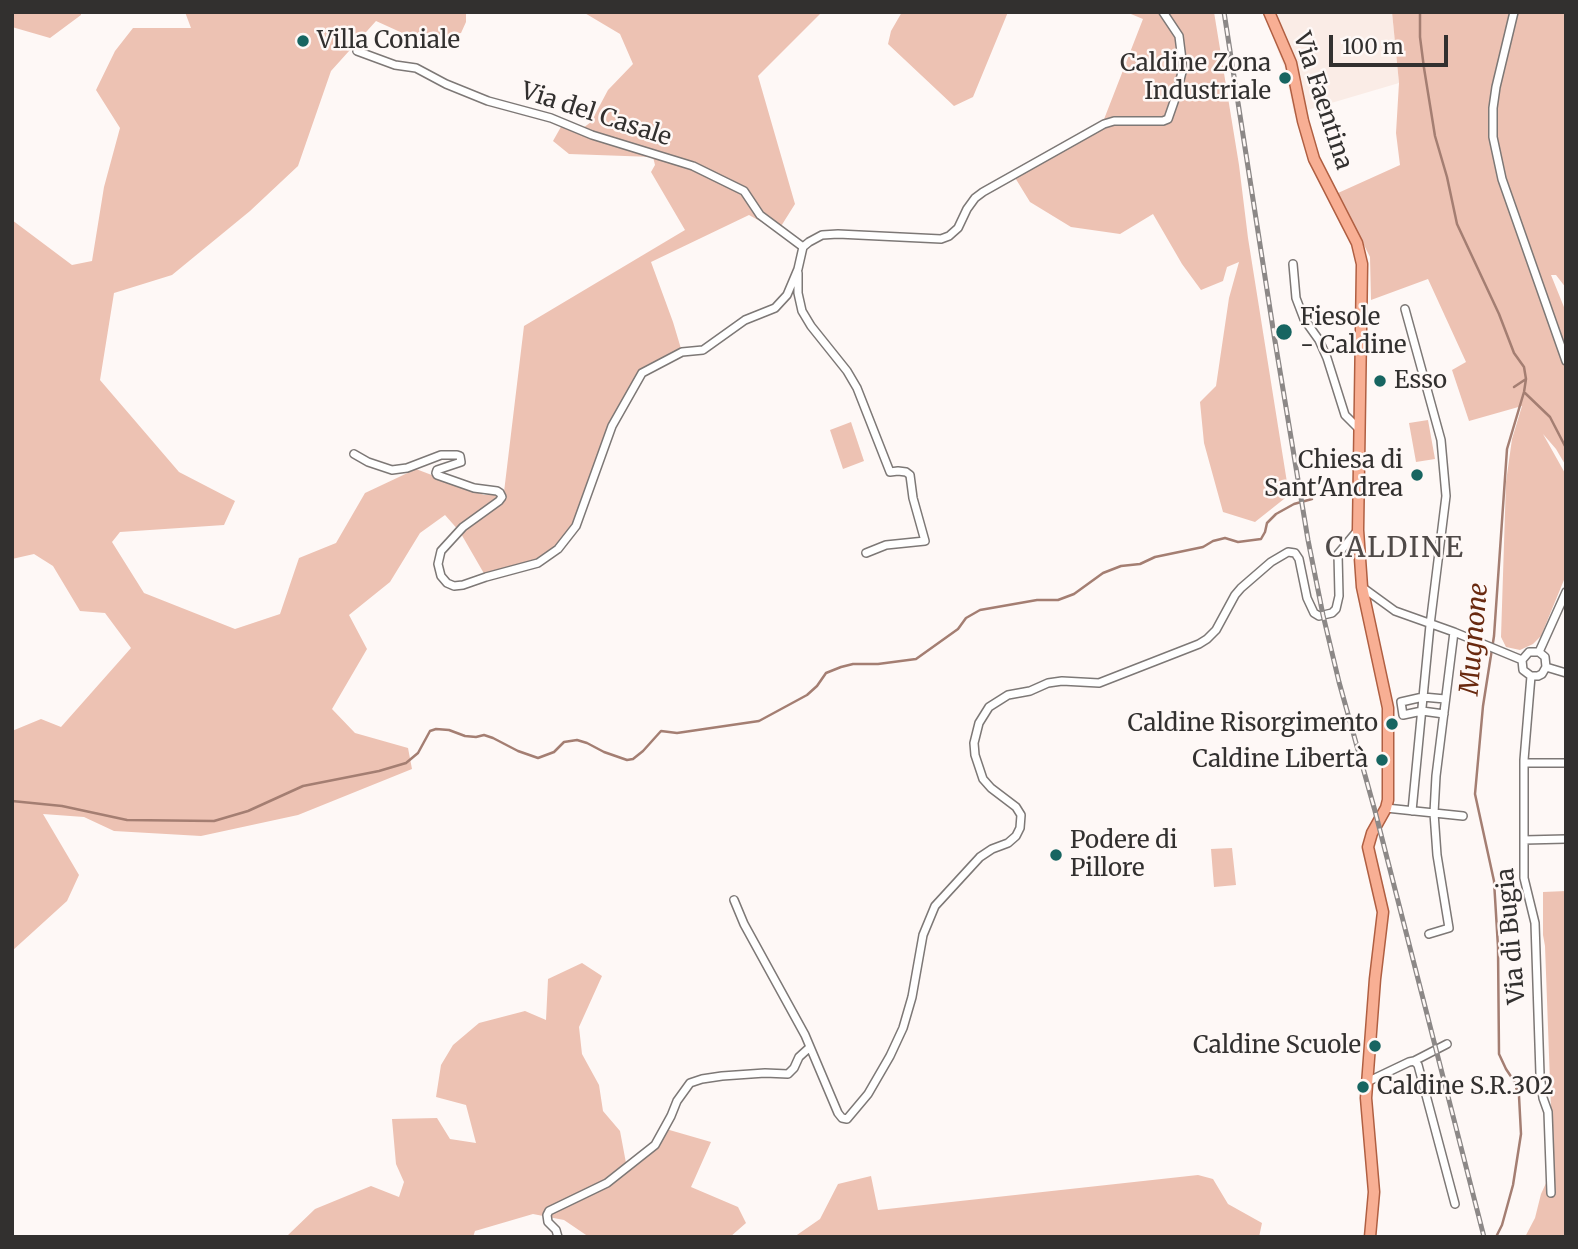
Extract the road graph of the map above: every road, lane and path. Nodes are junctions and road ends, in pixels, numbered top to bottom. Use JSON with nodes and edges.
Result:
{"nodes":[{"id":1,"x":1163,"y":12,"type":"edge"},
{"id":2,"x":1269,"y":12,"type":"edge"},
{"id":3,"x":1514,"y":12,"type":"edge"},
{"id":4,"x":357,"y":51,"type":"dead end"},
{"id":5,"x":803,"y":247,"type":"junction"},
{"id":6,"x":1293,"y":264,"type":"dead end"},
{"id":7,"x":798,"y":269,"type":"junction"},
{"id":8,"x":1405,"y":309,"type":"dead end"},
{"id":9,"x":1566,"y":361,"type":"edge"},
{"id":10,"x":1359,"y":429,"type":"junction"},
{"id":11,"x":354,"y":454,"type":"dead end"},
{"id":12,"x":1358,"y":530,"type":"junction"},
{"id":13,"x":866,"y":553,"type":"dead end"},
{"id":14,"x":1362,"y":587,"type":"junction"},
{"id":15,"x":1566,"y":592,"type":"edge"},
{"id":16,"x":1430,"y":625,"type":"junction"},
{"id":17,"x":1454,"y":632,"type":"junction"},
{"id":18,"x":1539,"y":652,"type":"junction"},
{"id":19,"x":1522,"y":660,"type":"junction"},
{"id":20,"x":1546,"y":667,"type":"junction"},
{"id":21,"x":1566,"y":673,"type":"edge"},
{"id":22,"x":1531,"y":676,"type":"junction"},
{"id":23,"x":1423,"y":697,"type":"junction"},
{"id":24,"x":1446,"y":699,"type":"junction"},
{"id":25,"x":1422,"y":711,"type":"junction"},
{"id":26,"x":1444,"y":714,"type":"junction"},
{"id":27,"x":1524,"y":763,"type":"junction"},
{"id":28,"x":1566,"y":763,"type":"edge"},
{"id":29,"x":1386,"y":808,"type":"junction"},
{"id":30,"x":1412,"y":811,"type":"junction"},
{"id":31,"x":1434,"y":813,"type":"junction"},
{"id":32,"x":1463,"y":816,"type":"dead end"},
{"id":33,"x":1566,"y":839,"type":"edge"},
{"id":34,"x":1524,"y":840,"type":"junction"},
{"id":35,"x":734,"y":900,"type":"dead end"},
{"id":36,"x":1429,"y":934,"type":"dead end"},
{"id":37,"x":1447,"y":1044,"type":"dead end"},
{"id":38,"x":810,"y":1047,"type":"junction"},
{"id":39,"x":1414,"y":1061,"type":"junction"},
{"id":40,"x":1367,"y":1082,"type":"junction"},
{"id":41,"x":1551,"y":1193,"type":"dead end"},
{"id":42,"x":1455,"y":1204,"type":"dead end"},
{"id":43,"x":558,"y":1237,"type":"edge"},
{"id":44,"x":1370,"y":1237,"type":"edge"}],
"edges":[{"from":1,"to":5,"type":"street"},
{"from":2,"to":10,"type":"main road","name":"Via Faentina"},
{"from":3,"to":9,"type":"street"},
{"from":4,"to":5,"type":"street","name":"Via del Casale"},
{"from":5,"to":7,"type":"street"},
{"from":6,"to":10,"type":"street"},
{"from":7,"to":11,"type":"street"},
{"from":7,"to":13,"type":"street"},
{"from":8,"to":16,"type":"street"},
{"from":10,"to":12,"type":"main road","name":"Via Faentina"},
{"from":12,"to":14,"type":"main road","name":"Via Faentina"},
{"from":12,"to":38,"type":"street"},
{"from":14,"to":16,"type":"street"},
{"from":14,"to":29,"type":"main road","name":"Via Faentina"},
{"from":15,"to":18,"type":"street"},
{"from":16,"to":17,"type":"street"},
{"from":16,"to":23,"type":"street"},
{"from":17,"to":19,"type":"street"},
{"from":17,"to":24,"type":"street"},
{"from":18,"to":19,"type":"street"},
{"from":18,"to":20,"type":"street"},
{"from":19,"to":22,"type":"street"},
{"from":20,"to":21,"type":"street"},
{"from":20,"to":22,"type":"street"},
{"from":22,"to":27,"type":"street","name":"Via di Bugia"},
{"from":23,"to":24,"type":"street"},
{"from":23,"to":25,"type":"street"},
{"from":23,"to":25,"type":"street"},
{"from":24,"to":26,"type":"street"},
{"from":25,"to":26,"type":"street"},
{"from":25,"to":30,"type":"street"},
{"from":26,"to":31,"type":"street"},
{"from":27,"to":28,"type":"street"},
{"from":27,"to":34,"type":"street","name":"Via di Bugia"},
{"from":29,"to":30,"type":"street"},
{"from":29,"to":40,"type":"main road","name":"Via Faentina"},
{"from":30,"to":31,"type":"street"},
{"from":31,"to":32,"type":"street"},
{"from":31,"to":36,"type":"street"},
{"from":33,"to":34,"type":"street"},
{"from":34,"to":41,"type":"street","name":"Via di Bugia"},
{"from":35,"to":38,"type":"street"},
{"from":37,"to":39,"type":"street"},
{"from":38,"to":43,"type":"street"},
{"from":39,"to":40,"type":"street"},
{"from":39,"to":42,"type":"street"},
{"from":40,"to":44,"type":"main road","name":"Via Faentina"}]}
